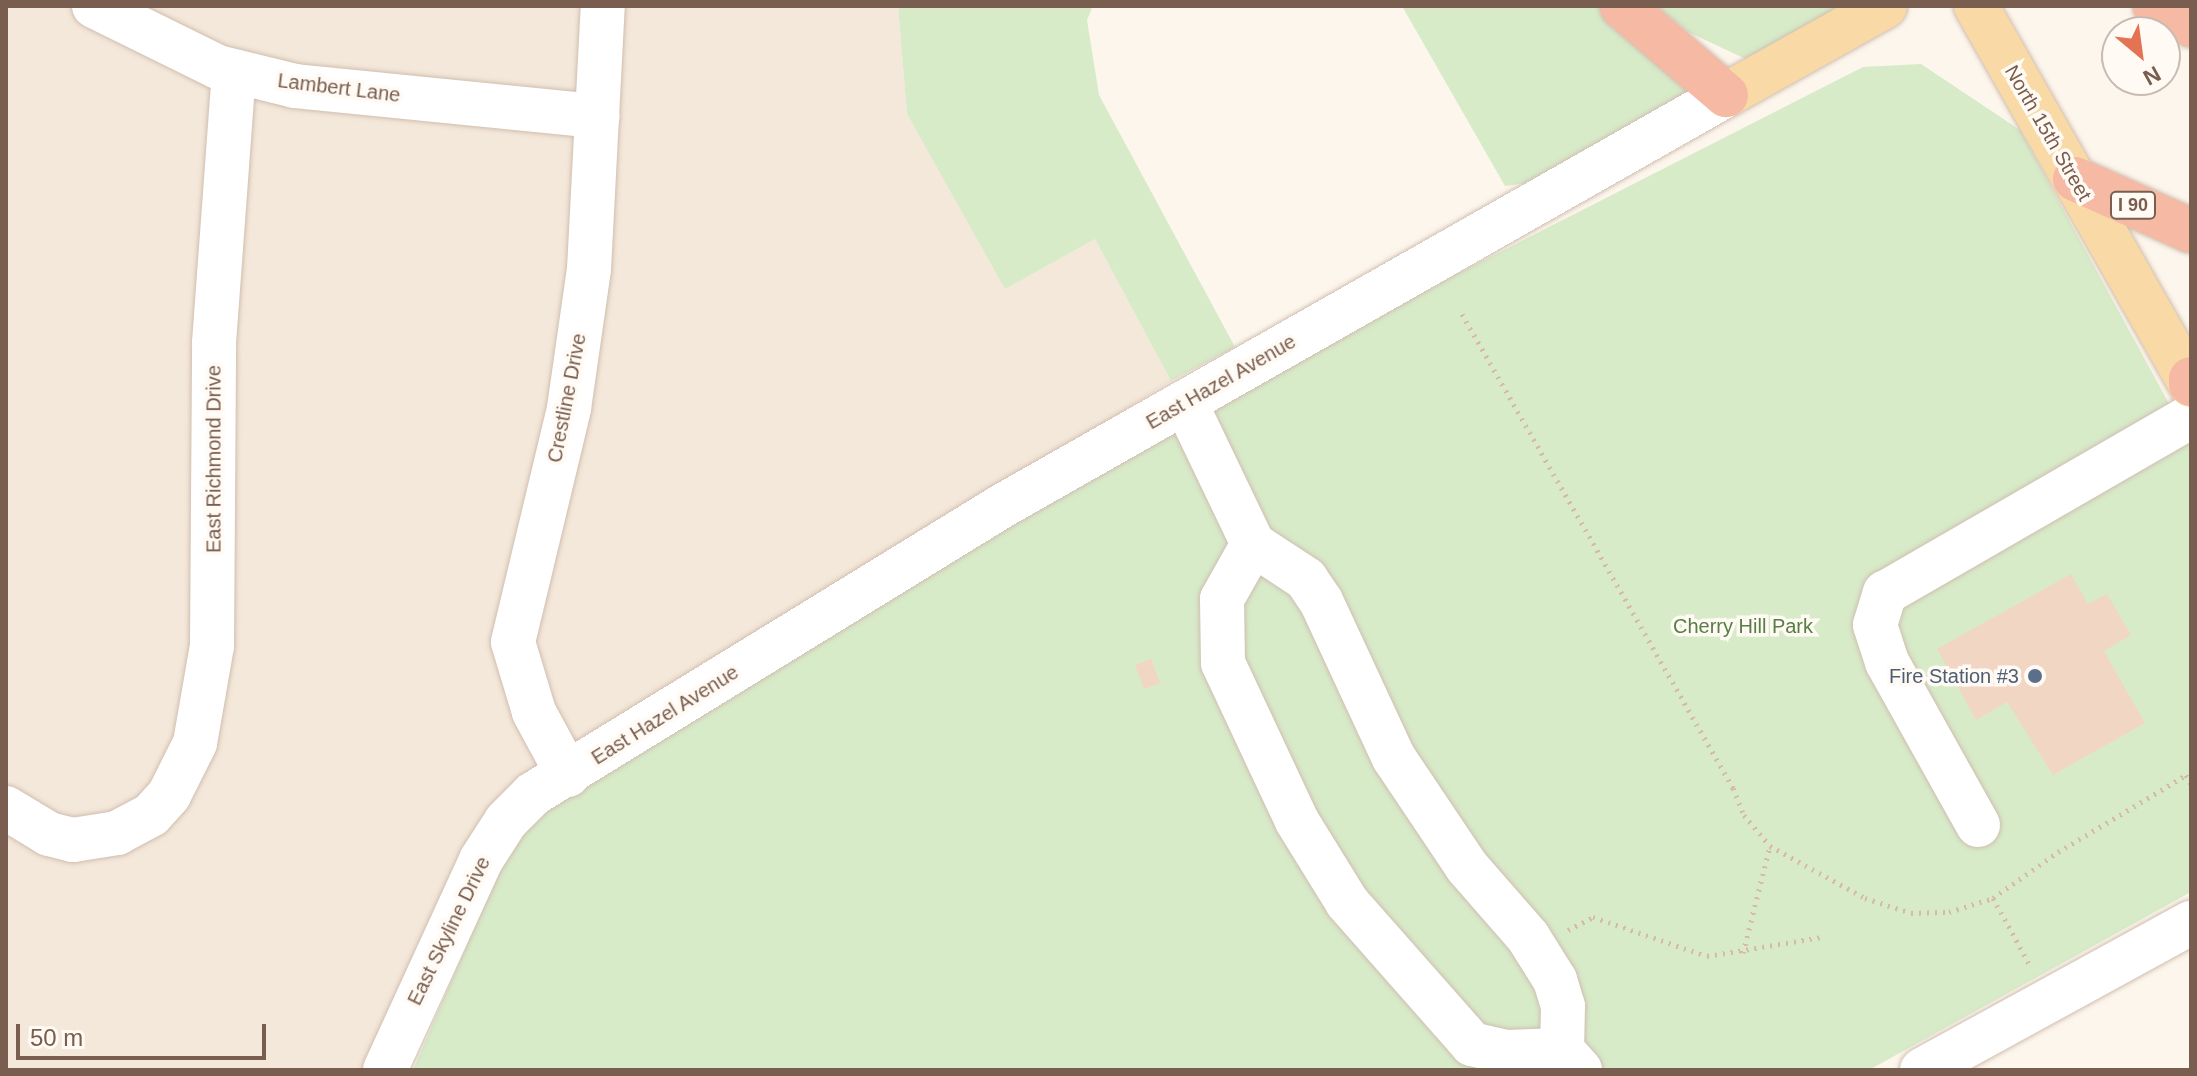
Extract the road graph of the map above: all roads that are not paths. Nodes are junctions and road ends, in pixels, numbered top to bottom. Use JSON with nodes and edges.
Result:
{"nodes":[{"id":1,"x":94,"y":6,"type":"edge"},
{"id":2,"x":603,"y":6,"type":"edge"},
{"id":3,"x":1622,"y":6,"type":"edge"},
{"id":4,"x":1885,"y":6,"type":"edge"},
{"id":5,"x":1976,"y":6,"type":"edge"},
{"id":6,"x":2155,"y":6,"type":"edge"},
{"id":7,"x":2191,"y":25,"type":"edge"},
{"id":8,"x":234,"y":72,"type":"junction"},
{"id":9,"x":1726,"y":95,"type":"junction"},
{"id":10,"x":598,"y":116,"type":"junction"},
{"id":11,"x":2075,"y":179,"type":"junction"},
{"id":12,"x":2191,"y":231,"type":"edge"},
{"id":13,"x":2191,"y":383,"type":"edge"},
{"id":14,"x":1185,"y":402,"type":"junction"},
{"id":15,"x":2191,"y":416,"type":"edge"},
{"id":16,"x":1253,"y":544,"type":"junction"},
{"id":17,"x":568,"y":775,"type":"junction"},
{"id":18,"x":6,"y":808,"type":"edge"},
{"id":19,"x":1978,"y":825,"type":"dead end"},
{"id":20,"x":2191,"y":923,"type":"edge"},
{"id":21,"x":1571,"y":1060,"type":"edge"},
{"id":22,"x":385,"y":1070,"type":"edge"},
{"id":23,"x":1922,"y":1070,"type":"edge"}],
"edges":[{"from":1,"to":8,"type":"street","name":"Lambert Lane"},
{"from":2,"to":10,"type":"street","name":"Crestline Drive"},
{"from":3,"to":9,"type":"highway"},
{"from":4,"to":9,"type":"main road","name":"East Hazel Avenue"},
{"from":5,"to":11,"type":"main road","name":"North 15th Street"},
{"from":6,"to":7,"type":"highway"},
{"from":8,"to":10,"type":"street","name":"Lambert Lane"},
{"from":8,"to":18,"type":"street","name":"East Richmond Drive"},
{"from":9,"to":14,"type":"street","name":"East Hazel Avenue"},
{"from":10,"to":17,"type":"street","name":"Crestline Drive"},
{"from":11,"to":12,"type":"highway","number":"I 90"},
{"from":11,"to":13,"type":"main road","name":"North 15th Street"},
{"from":14,"to":16,"type":"street"},
{"from":14,"to":17,"type":"street","name":"East Hazel Avenue"},
{"from":15,"to":19,"type":"street"},
{"from":16,"to":21,"type":"street"},
{"from":16,"to":21,"type":"street"},
{"from":17,"to":22,"type":"street","name":"East Skyline Drive"},
{"from":20,"to":23,"type":"street"}]}
